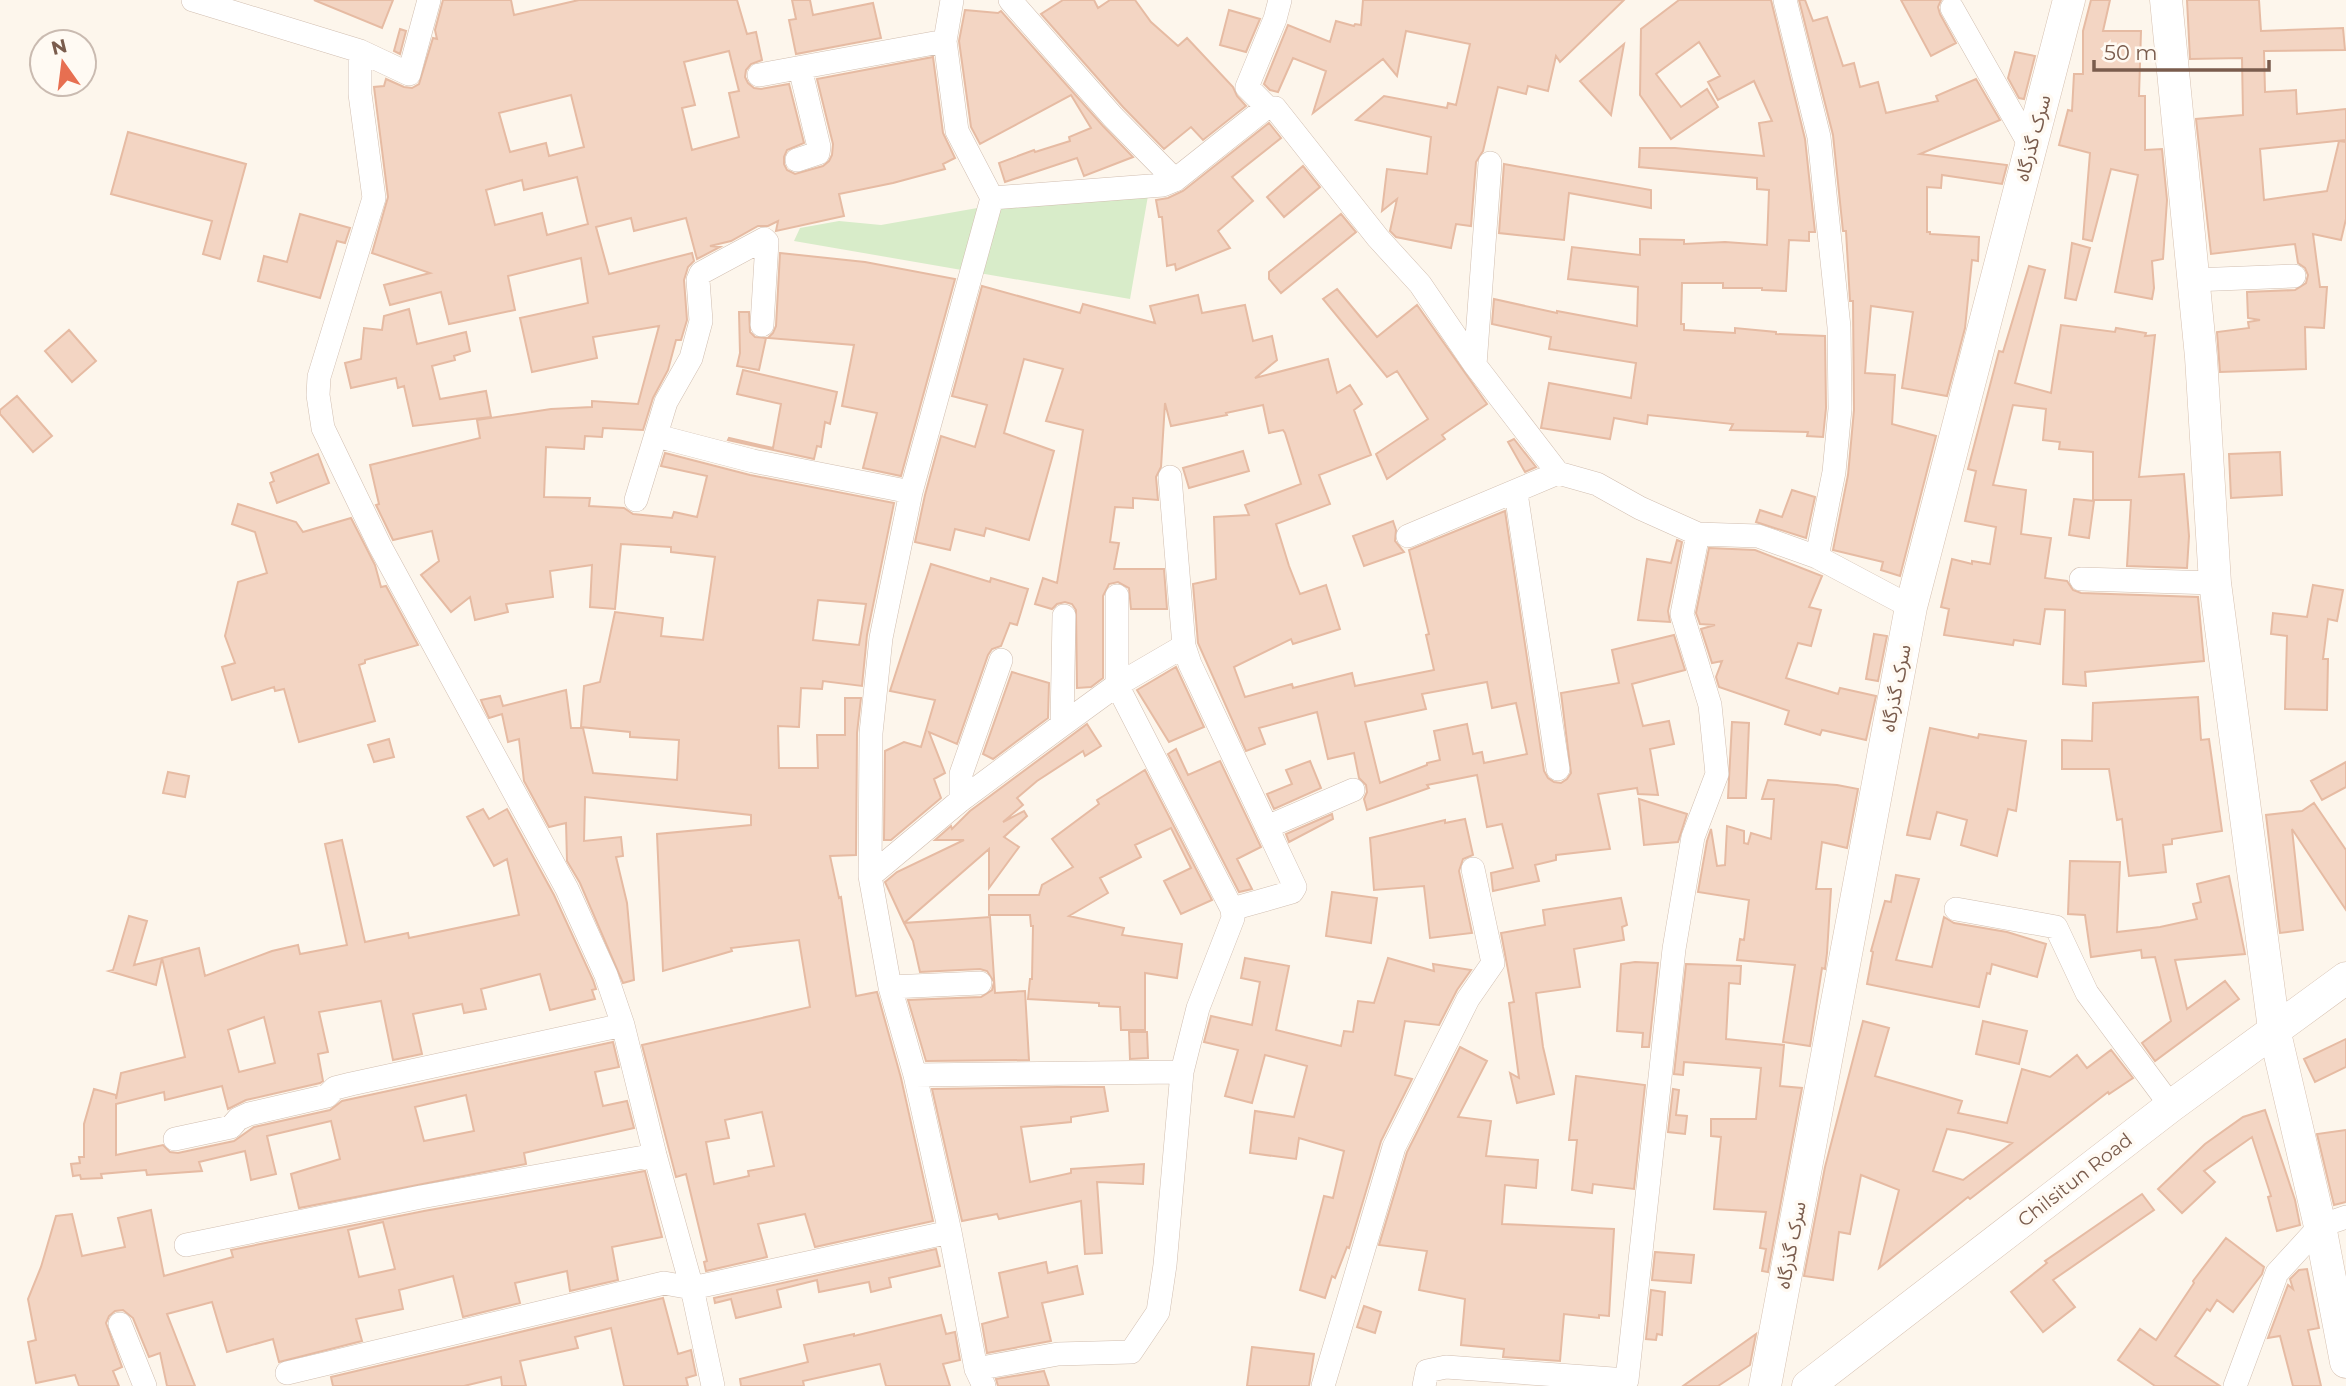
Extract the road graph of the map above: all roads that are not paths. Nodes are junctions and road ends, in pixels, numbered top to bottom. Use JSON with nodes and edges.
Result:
{"nodes":[{"id":1,"x":193,"y":0,"type":"edge"},
{"id":2,"x":429,"y":0,"type":"edge"},
{"id":3,"x":952,"y":0,"type":"edge"},
{"id":4,"x":1010,"y":0,"type":"edge"},
{"id":5,"x":1280,"y":0,"type":"edge"},
{"id":6,"x":1785,"y":0,"type":"edge"},
{"id":7,"x":2069,"y":0,"type":"edge"},
{"id":8,"x":2166,"y":0,"type":"edge"},
{"id":9,"x":1952,"y":8,"type":"dead end"},
{"id":10,"x":945,"y":41,"type":"junction"},
{"id":11,"x":360,"y":51,"type":"junction"},
{"id":12,"x":800,"y":68,"type":"junction"},
{"id":13,"x":759,"y":75,"type":"dead end"},
{"id":14,"x":1266,"y":107,"type":"junction"},
{"id":15,"x":2031,"y":147,"type":"junction"},
{"id":16,"x":797,"y":160,"type":"dead end"},
{"id":17,"x":1490,"y":163,"type":"dead end"},
{"id":18,"x":1175,"y":180,"type":"junction"},
{"id":19,"x":992,"y":198,"type":"junction"},
{"id":20,"x":2294,"y":276,"type":"dead end"},
{"id":21,"x":2193,"y":280,"type":"junction"},
{"id":22,"x":762,"y":325,"type":"dead end"},
{"id":23,"x":1475,"y":365,"type":"junction"},
{"id":24,"x":657,"y":436,"type":"junction"},
{"id":25,"x":1558,"y":474,"type":"junction"},
{"id":26,"x":1170,"y":477,"type":"dead end"},
{"id":27,"x":911,"y":492,"type":"junction"},
{"id":28,"x":1516,"y":493,"type":"junction"},
{"id":29,"x":636,"y":500,"type":"dead end"},
{"id":30,"x":1698,"y":534,"type":"junction"},
{"id":31,"x":1408,"y":536,"type":"dead end"},
{"id":32,"x":1816,"y":557,"type":"junction"},
{"id":33,"x":2081,"y":579,"type":"dead end"},
{"id":34,"x":2215,"y":583,"type":"junction"},
{"id":35,"x":1117,"y":596,"type":"dead end"},
{"id":36,"x":1911,"y":607,"type":"junction"},
{"id":37,"x":1064,"y":617,"type":"dead end"},
{"id":38,"x":1184,"y":646,"type":"junction"},
{"id":39,"x":1001,"y":660,"type":"dead end"},
{"id":40,"x":1117,"y":684,"type":"junction"},
{"id":41,"x":1062,"y":725,"type":"junction"},
{"id":42,"x":1558,"y":769,"type":"dead end"},
{"id":43,"x":1353,"y":790,"type":"dead end"},
{"id":44,"x":961,"y":800,"type":"junction"},
{"id":45,"x":1267,"y":827,"type":"junction"},
{"id":46,"x":1473,"y":869,"type":"dead end"},
{"id":47,"x":870,"y":876,"type":"junction"},
{"id":48,"x":1232,"y":909,"type":"junction"},
{"id":49,"x":1956,"y":909,"type":"dead end"},
{"id":50,"x":2346,"y":978,"type":"edge"},
{"id":51,"x":980,"y":983,"type":"dead end"},
{"id":52,"x":890,"y":987,"type":"junction"},
{"id":53,"x":623,"y":1025,"type":"junction"},
{"id":54,"x":2274,"y":1029,"type":"junction"},
{"id":55,"x":1182,"y":1072,"type":"junction"},
{"id":56,"x":915,"y":1075,"type":"junction"},
{"id":57,"x":2171,"y":1106,"type":"junction"},
{"id":58,"x":174,"y":1139,"type":"dead end"},
{"id":59,"x":655,"y":1155,"type":"junction"},
{"id":60,"x":2333,"y":1221,"type":"edge"},
{"id":61,"x":950,"y":1232,"type":"junction"},
{"id":62,"x":186,"y":1245,"type":"dead end"},
{"id":63,"x":692,"y":1288,"type":"junction"},
{"id":64,"x":120,"y":1324,"type":"dead end"},
{"id":65,"x":2346,"y":1362,"type":"edge"},
{"id":66,"x":287,"y":1373,"type":"dead end"},
{"id":67,"x":980,"y":1378,"type":"edge"},
{"id":68,"x":145,"y":1386,"type":"edge"},
{"id":69,"x":713,"y":1386,"type":"edge"},
{"id":70,"x":1323,"y":1386,"type":"edge"},
{"id":71,"x":1424,"y":1386,"type":"edge"},
{"id":72,"x":1765,"y":1386,"type":"edge"},
{"id":73,"x":1808,"y":1386,"type":"edge"},
{"id":74,"x":2235,"y":1386,"type":"edge"}],
"edges":[{"from":1,"to":11,"type":"street"},
{"from":2,"to":11,"type":"street"},
{"from":3,"to":10,"type":"street"},
{"from":4,"to":18,"type":"street"},
{"from":5,"to":14,"type":"street"},
{"from":6,"to":32,"type":"street"},
{"from":7,"to":15,"type":"main road","name":"سرک گذرگاه"},
{"from":8,"to":21,"type":"main road"},
{"from":9,"to":15,"type":"street"},
{"from":10,"to":12,"type":"street"},
{"from":10,"to":19,"type":"street"},
{"from":11,"to":53,"type":"street"},
{"from":12,"to":13,"type":"street"},
{"from":12,"to":16,"type":"street"},
{"from":14,"to":18,"type":"street"},
{"from":14,"to":23,"type":"street"},
{"from":15,"to":36,"type":"main road","name":"سرک گذرگاه"},
{"from":17,"to":23,"type":"street"},
{"from":18,"to":19,"type":"street"},
{"from":19,"to":27,"type":"street"},
{"from":20,"to":21,"type":"street"},
{"from":21,"to":34,"type":"main road"},
{"from":22,"to":24,"type":"street"},
{"from":23,"to":25,"type":"street"},
{"from":24,"to":27,"type":"street"},
{"from":24,"to":29,"type":"street"},
{"from":25,"to":28,"type":"street"},
{"from":25,"to":30,"type":"street"},
{"from":26,"to":38,"type":"street"},
{"from":27,"to":47,"type":"street"},
{"from":28,"to":31,"type":"street"},
{"from":28,"to":42,"type":"street"},
{"from":30,"to":32,"type":"street"},
{"from":30,"to":71,"type":"street"},
{"from":32,"to":36,"type":"street"},
{"from":33,"to":34,"type":"street"},
{"from":34,"to":54,"type":"main road"},
{"from":35,"to":40,"type":"street"},
{"from":36,"to":72,"type":"main road","name":"سرک گذرگاه"},
{"from":37,"to":41,"type":"street"},
{"from":38,"to":40,"type":"street"},
{"from":38,"to":45,"type":"street"},
{"from":39,"to":44,"type":"street"},
{"from":40,"to":41,"type":"street"},
{"from":40,"to":48,"type":"street"},
{"from":41,"to":44,"type":"street"},
{"from":43,"to":45,"type":"street"},
{"from":44,"to":47,"type":"street"},
{"from":45,"to":48,"type":"street"},
{"from":46,"to":70,"type":"street"},
{"from":47,"to":52,"type":"street"},
{"from":48,"to":55,"type":"street"},
{"from":49,"to":57,"type":"street"},
{"from":50,"to":54,"type":"main road","name":"Chilsitun Road"},
{"from":51,"to":52,"type":"street"},
{"from":52,"to":56,"type":"street"},
{"from":53,"to":58,"type":"street"},
{"from":53,"to":59,"type":"street"},
{"from":54,"to":57,"type":"main road","name":"Chilsitun Road"},
{"from":54,"to":60,"type":"main road"},
{"from":55,"to":56,"type":"street"},
{"from":55,"to":67,"type":"street"},
{"from":56,"to":61,"type":"street"},
{"from":57,"to":73,"type":"main road","name":"Chilsitun Road"},
{"from":59,"to":62,"type":"street"},
{"from":59,"to":63,"type":"street"},
{"from":60,"to":65,"type":"main road"},
{"from":60,"to":74,"type":"street"},
{"from":61,"to":63,"type":"street"},
{"from":61,"to":67,"type":"street"},
{"from":63,"to":66,"type":"street"},
{"from":63,"to":69,"type":"street"},
{"from":64,"to":68,"type":"street"}]}
